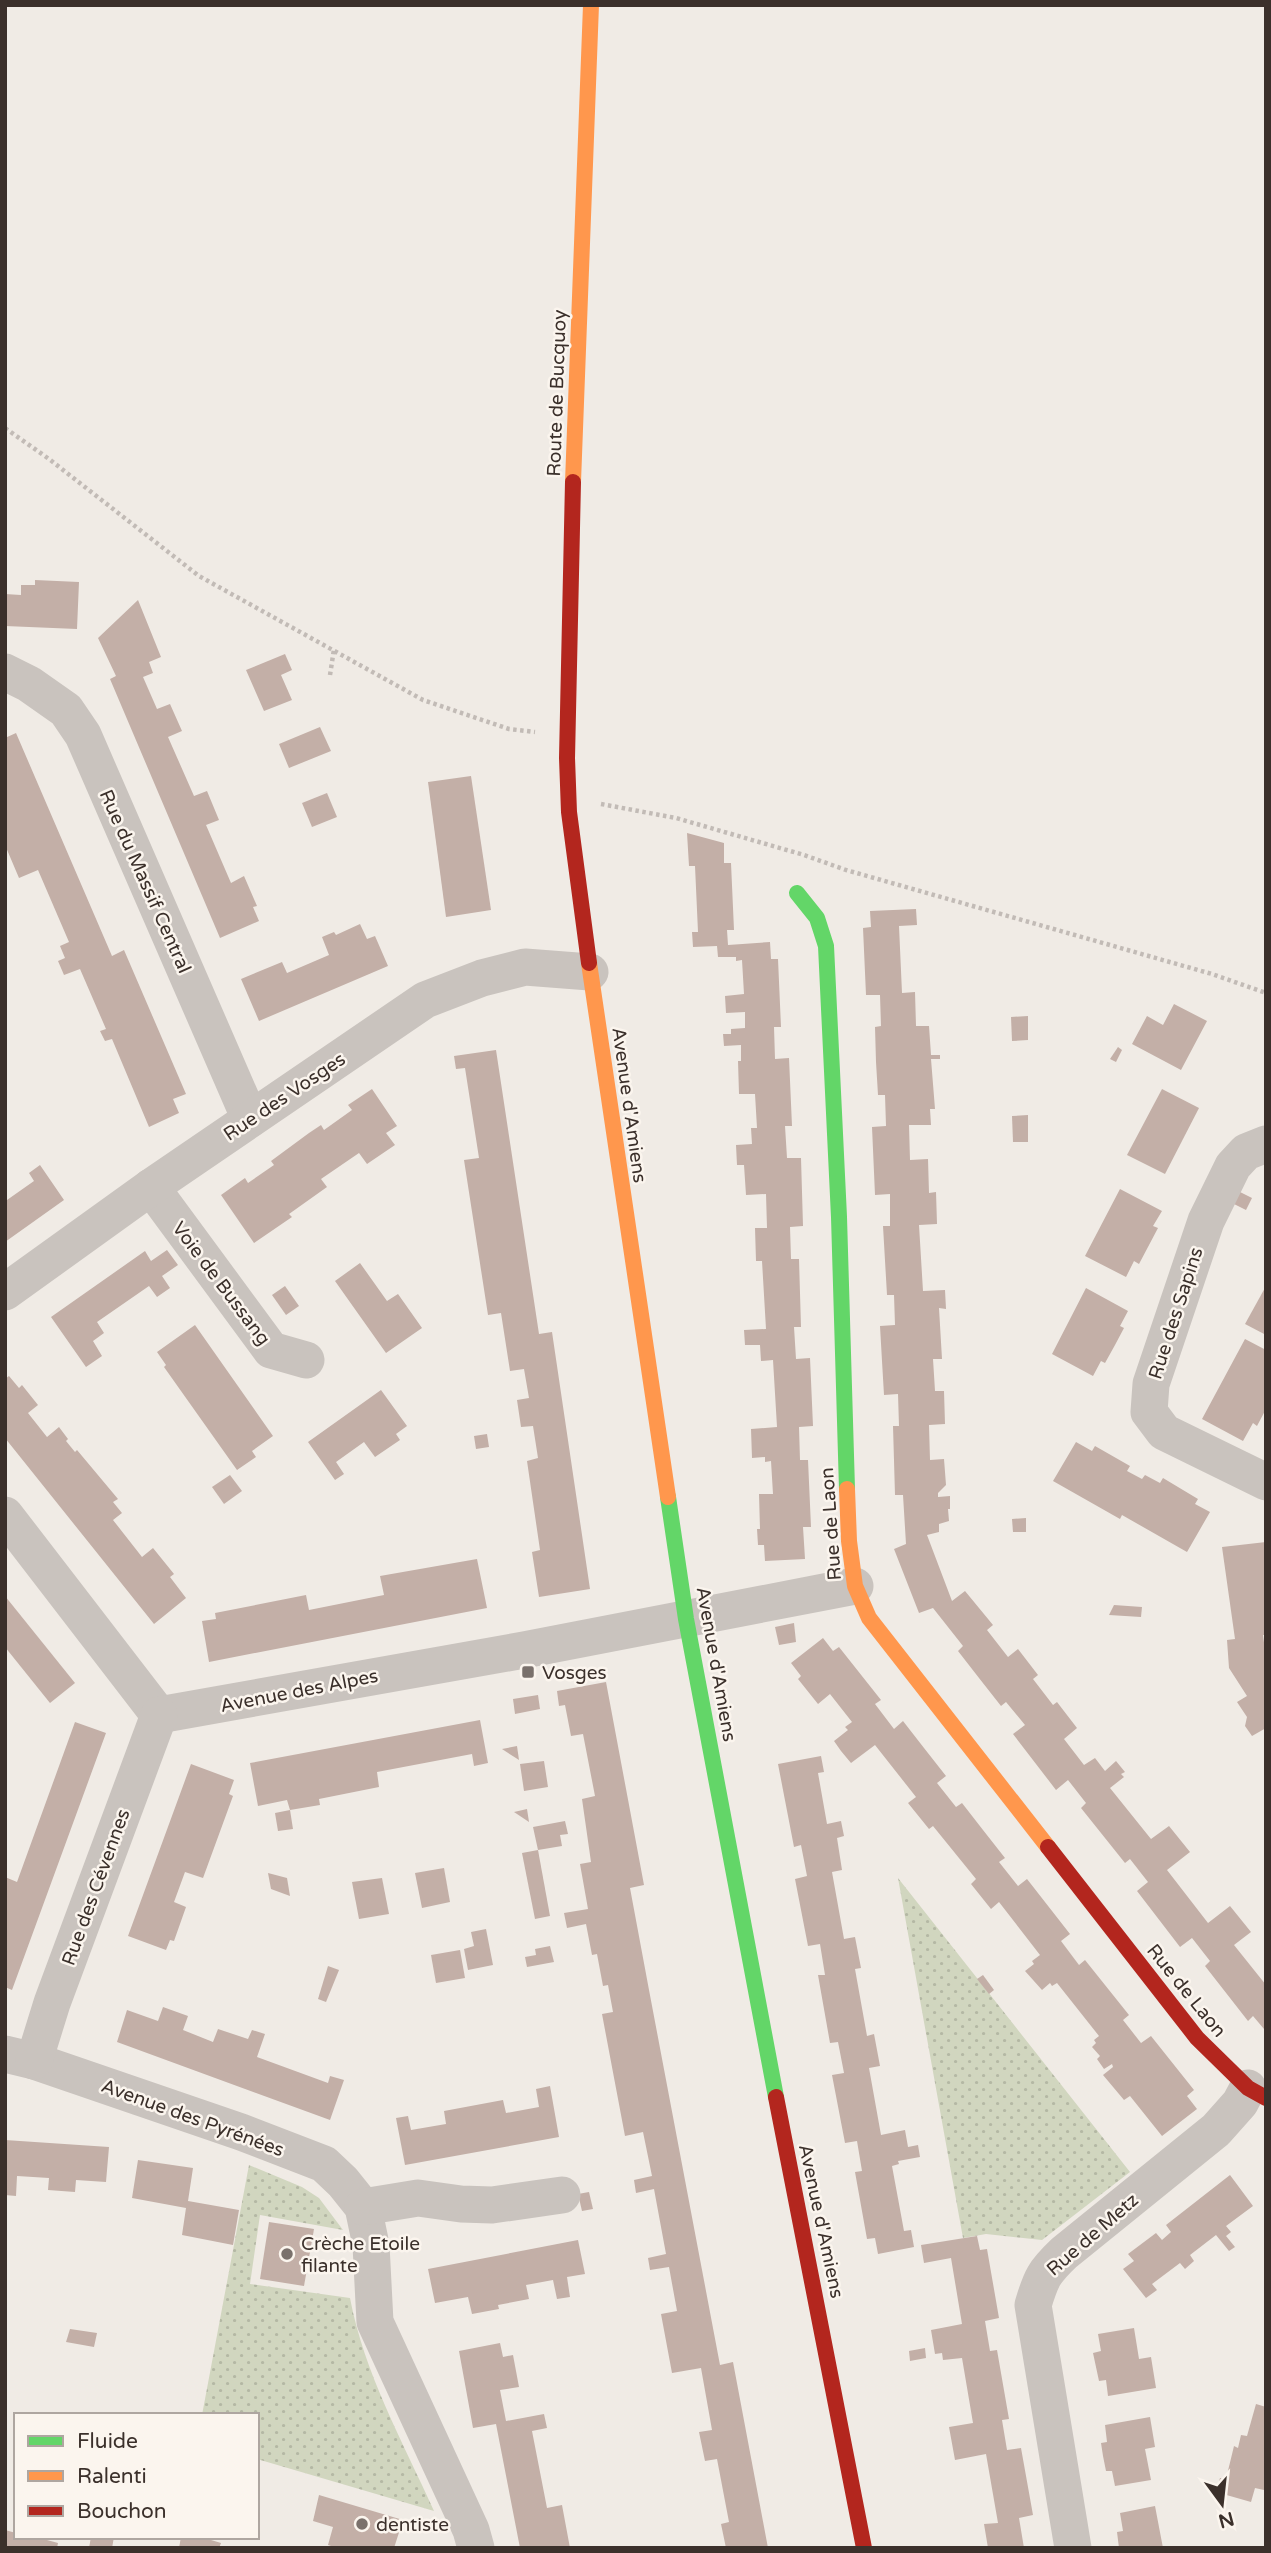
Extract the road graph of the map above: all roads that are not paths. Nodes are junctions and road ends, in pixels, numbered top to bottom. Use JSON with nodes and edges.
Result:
{"nodes":[{"id":1,"x":591,"y":5,"type":"edge"},
{"id":2,"x":5,"y":673,"type":"edge"},
{"id":3,"x":568,"y":791,"type":"joint"},
{"id":4,"x":797,"y":893,"type":"dead end"},
{"id":5,"x":590,"y":972,"type":"junction"},
{"id":6,"x":250,"y":1119,"type":"junction"},
{"id":7,"x":1266,"y":1144,"type":"edge"},
{"id":8,"x":151,"y":1187,"type":"junction"},
{"id":9,"x":5,"y":1292,"type":"edge"},
{"id":10,"x":306,"y":1360,"type":"dead end"},
{"id":11,"x":1266,"y":1482,"type":"edge"},
{"id":12,"x":5,"y":1515,"type":"edge"},
{"id":13,"x":855,"y":1586,"type":"junction"},
{"id":14,"x":686,"y":1619,"type":"junction"},
{"id":15,"x":159,"y":1715,"type":"junction"},
{"id":16,"x":19,"y":2058,"type":"edge"},
{"id":17,"x":1257,"y":2093,"type":"edge"},
{"id":18,"x":562,"y":2195,"type":"dead end"},
{"id":19,"x":363,"y":2207,"type":"junction"},
{"id":20,"x":476,"y":2548,"type":"edge"},
{"id":21,"x":864,"y":2548,"type":"edge"},
{"id":22,"x":1073,"y":2548,"type":"edge"}],
"edges":[{"from":1,"to":3,"type":"main road","name":"Route de Bucquoy"},
{"from":2,"to":6,"type":"street","name":"Rue du Massif Central"},
{"from":3,"to":5,"type":"main road","name":"Avenue d'Amiens"},
{"from":4,"to":13,"type":"main road","name":"Rue de Laon"},
{"from":5,"to":6,"type":"street","name":"Rue des Vosges"},
{"from":5,"to":14,"type":"main road","name":"Avenue d'Amiens"},
{"from":6,"to":8,"type":"street","name":"Rue des Vosges"},
{"from":7,"to":11,"type":"street","name":"Rue des Sapins"},
{"from":8,"to":9,"type":"street","name":"Rue des Vosges"},
{"from":8,"to":10,"type":"street","name":"Voie de Bussang"},
{"from":12,"to":15,"type":"street"},
{"from":13,"to":14,"type":"street","name":"Avenue des Alpes"},
{"from":13,"to":17,"type":"main road","name":"Rue de Laon"},
{"from":14,"to":15,"type":"street","name":"Avenue des Alpes"},
{"from":14,"to":21,"type":"main road","name":"Avenue d'Amiens"},
{"from":15,"to":16,"type":"street","name":"Rue des Cévennes"},
{"from":16,"to":19,"type":"street","name":"Avenue des Pyrénées"},
{"from":17,"to":22,"type":"street","name":"Rue de Metz"},
{"from":18,"to":19,"type":"street"},
{"from":19,"to":20,"type":"street","name":"Avenue des Pyrénées"}]}
